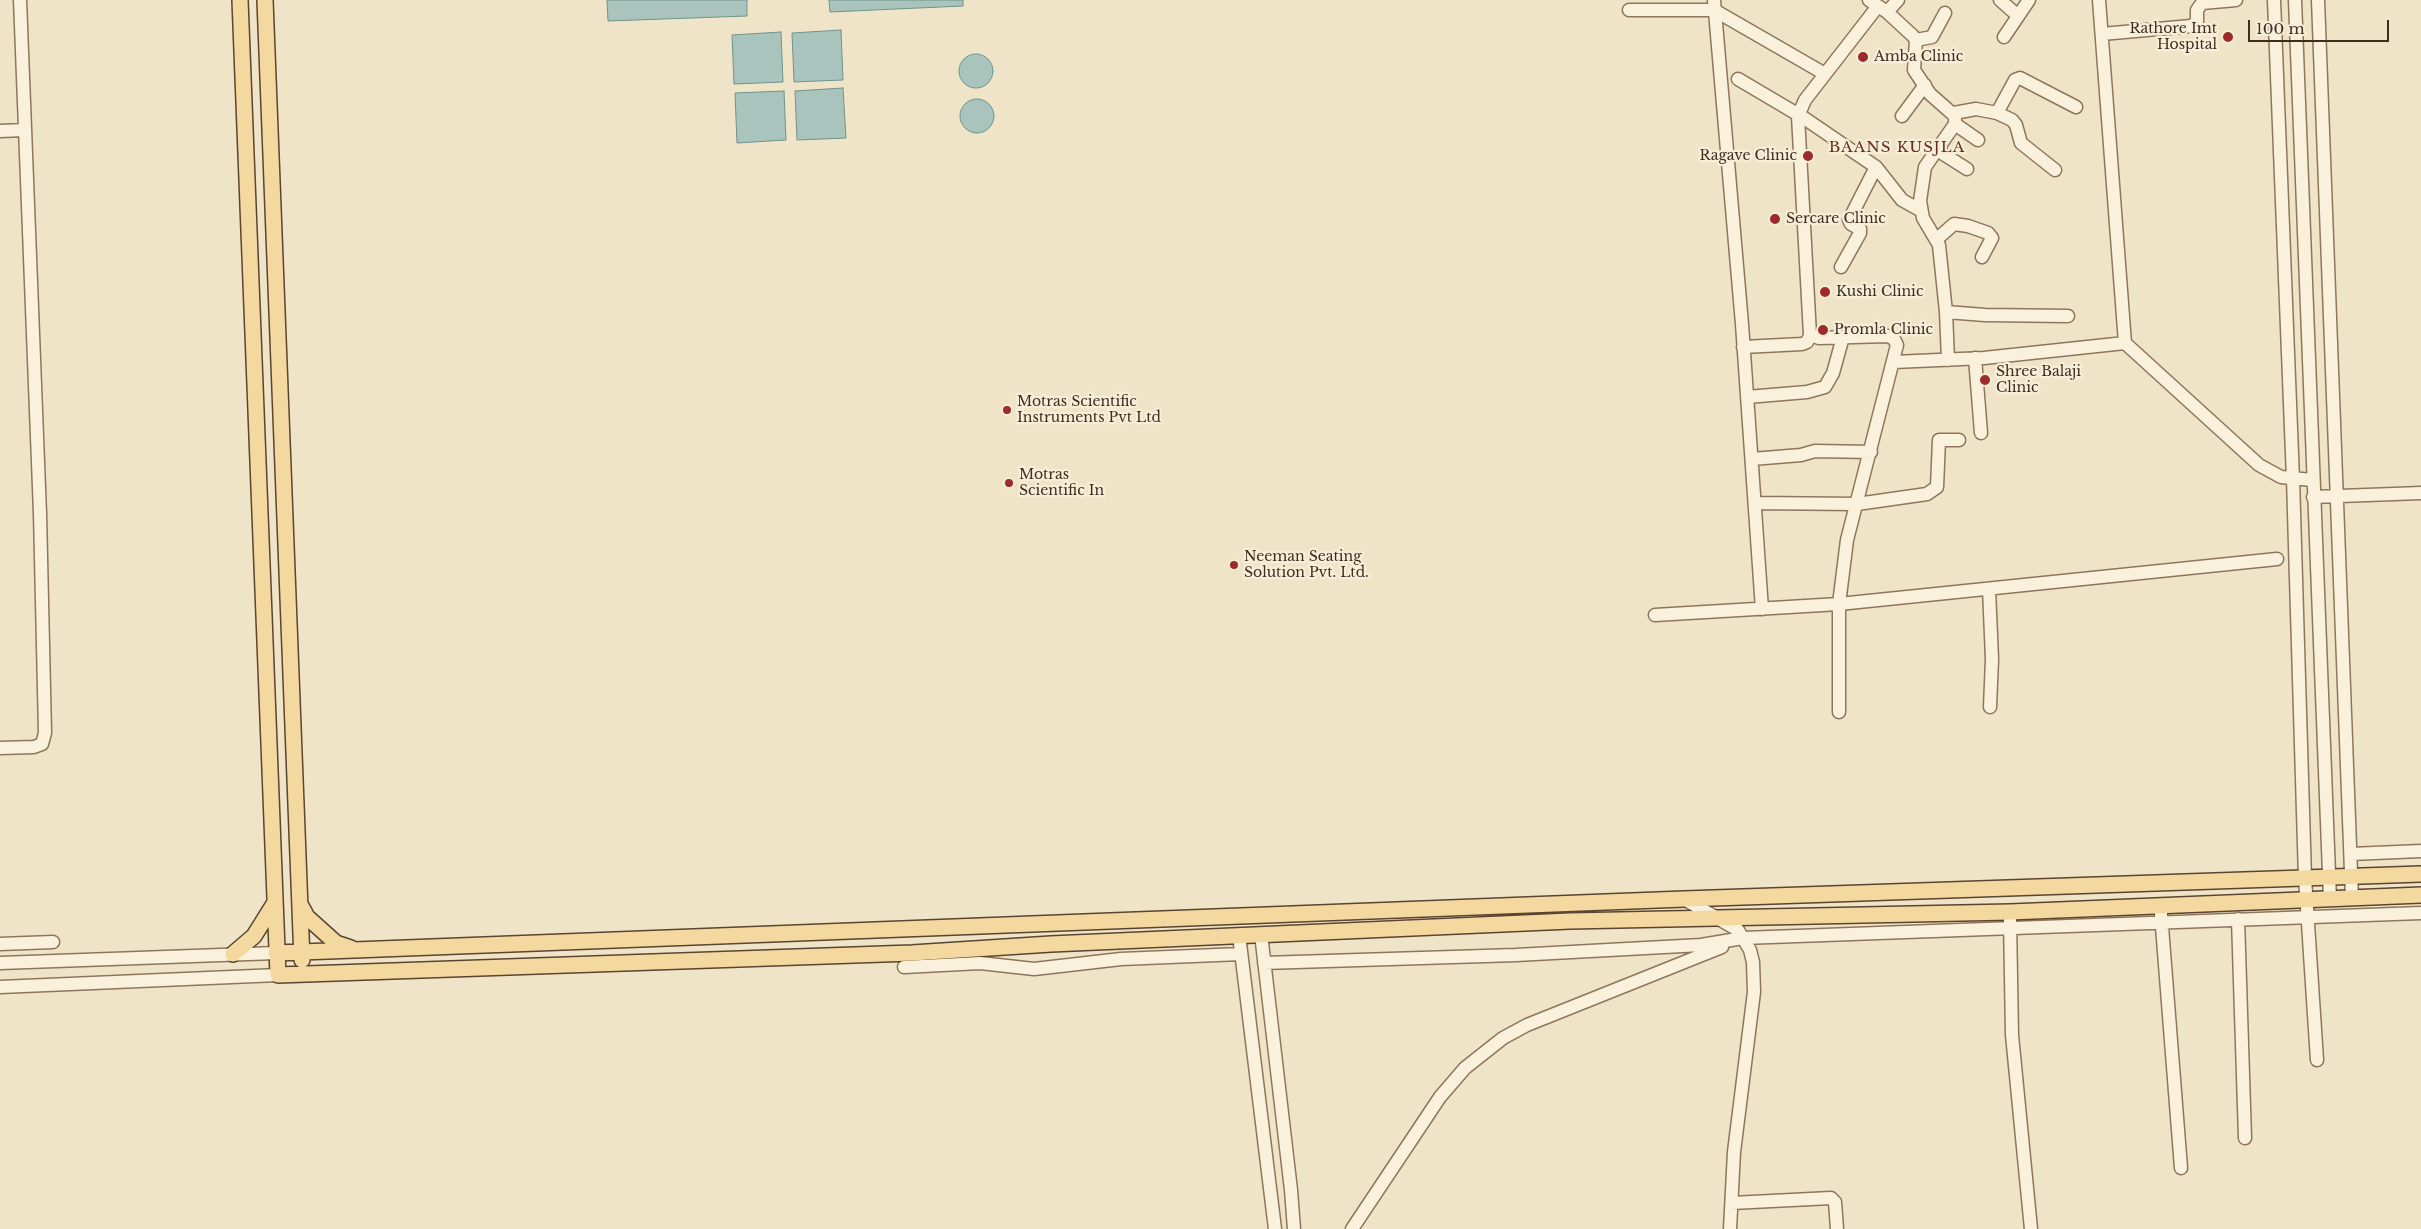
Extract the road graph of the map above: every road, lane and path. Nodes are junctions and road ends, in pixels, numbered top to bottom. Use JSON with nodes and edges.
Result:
{"nodes":[{"id":1,"x":20,"y":0,"type":"edge"},
{"id":2,"x":240,"y":0,"type":"edge"},
{"id":3,"x":265,"y":0,"type":"edge"},
{"id":4,"x":1898,"y":0,"type":"edge"},
{"id":5,"x":2000,"y":0,"type":"edge"},
{"id":6,"x":2029,"y":0,"type":"edge"},
{"id":7,"x":2099,"y":0,"type":"edge"},
{"id":8,"x":2236,"y":0,"type":"edge"},
{"id":9,"x":2274,"y":0,"type":"edge"},
{"id":10,"x":2295,"y":0,"type":"edge"},
{"id":11,"x":2318,"y":0,"type":"edge"},
{"id":12,"x":1714,"y":5,"type":"edge"},
{"id":13,"x":1878,"y":6,"type":"edge"},
{"id":14,"x":1629,"y":10,"type":"dead end"},
{"id":15,"x":1946,"y":14,"type":"dead end"},
{"id":16,"x":2018,"y":15,"type":"junction"},
{"id":17,"x":2102,"y":34,"type":"junction"},
{"id":18,"x":2004,"y":37,"type":"dead end"},
{"id":19,"x":1916,"y":40,"type":"junction"},
{"id":20,"x":1825,"y":74,"type":"junction"},
{"id":21,"x":1738,"y":79,"type":"dead end"},
{"id":22,"x":1925,"y":85,"type":"junction"},
{"id":23,"x":2076,"y":107,"type":"dead end"},
{"id":24,"x":1997,"y":113,"type":"junction"},
{"id":25,"x":1798,"y":116,"type":"junction"},
{"id":26,"x":1902,"y":116,"type":"dead end"},
{"id":27,"x":1954,"y":118,"type":"junction"},
{"id":28,"x":25,"y":130,"type":"junction"},
{"id":29,"x":0,"y":131,"type":"edge"},
{"id":30,"x":1978,"y":140,"type":"dead end"},
{"id":31,"x":1937,"y":150,"type":"junction"},
{"id":32,"x":1876,"y":167,"type":"junction"},
{"id":33,"x":1967,"y":169,"type":"dead end"},
{"id":34,"x":2055,"y":170,"type":"dead end"},
{"id":35,"x":1920,"y":210,"type":"junction"},
{"id":36,"x":1937,"y":239,"type":"junction"},
{"id":37,"x":1982,"y":256,"type":"dead end"},
{"id":38,"x":1841,"y":267,"type":"dead end"},
{"id":39,"x":1946,"y":312,"type":"junction"},
{"id":40,"x":2068,"y":316,"type":"dead end"},
{"id":41,"x":1810,"y":336,"type":"junction"},
{"id":42,"x":1842,"y":337,"type":"junction"},
{"id":43,"x":2125,"y":343,"type":"junction"},
{"id":44,"x":1743,"y":347,"type":"junction"},
{"id":45,"x":1975,"y":358,"type":"junction"},
{"id":46,"x":1948,"y":360,"type":"junction"},
{"id":47,"x":1894,"y":362,"type":"junction"},
{"id":48,"x":1747,"y":397,"type":"junction"},
{"id":49,"x":1981,"y":434,"type":"dead end"},
{"id":50,"x":1959,"y":440,"type":"dead end"},
{"id":51,"x":1870,"y":452,"type":"junction"},
{"id":52,"x":1752,"y":459,"type":"junction"},
{"id":53,"x":2293,"y":479,"type":"junction"},
{"id":54,"x":2312,"y":480,"type":"junction"},
{"id":55,"x":2421,"y":493,"type":"edge"},
{"id":56,"x":2313,"y":497,"type":"junction"},
{"id":57,"x":2336,"y":497,"type":"junction"},
{"id":58,"x":1755,"y":503,"type":"junction"},
{"id":59,"x":1857,"y":504,"type":"junction"},
{"id":60,"x":2277,"y":559,"type":"dead end"},
{"id":61,"x":1989,"y":589,"type":"junction"},
{"id":62,"x":1840,"y":604,"type":"junction"},
{"id":63,"x":1762,"y":609,"type":"junction"},
{"id":64,"x":1655,"y":615,"type":"dead end"},
{"id":65,"x":1990,"y":707,"type":"dead end"},
{"id":66,"x":1839,"y":712,"type":"dead end"},
{"id":67,"x":0,"y":748,"type":"edge"},
{"id":68,"x":2421,"y":851,"type":"edge"},
{"id":69,"x":2351,"y":854,"type":"junction"},
{"id":70,"x":2421,"y":874,"type":"edge"},
{"id":71,"x":2352,"y":876,"type":"junction"},
{"id":72,"x":2330,"y":877,"type":"junction"},
{"id":73,"x":2306,"y":878,"type":"junction"},
{"id":74,"x":2421,"y":895,"type":"edge"},
{"id":75,"x":2330,"y":898,"type":"junction"},
{"id":76,"x":2352,"y":898,"type":"junction"},
{"id":77,"x":1684,"y":899,"type":"junction"},
{"id":78,"x":2307,"y":900,"type":"junction"},
{"id":79,"x":1647,"y":902,"type":"junction"},
{"id":80,"x":299,"y":903,"type":"junction"},
{"id":81,"x":274,"y":904,"type":"junction"},
{"id":82,"x":2160,"y":905,"type":"junction"},
{"id":83,"x":2010,"y":912,"type":"junction"},
{"id":84,"x":2421,"y":913,"type":"edge"},
{"id":85,"x":1714,"y":917,"type":"junction"},
{"id":86,"x":2308,"y":917,"type":"junction"},
{"id":87,"x":1648,"y":918,"type":"junction"},
{"id":88,"x":2238,"y":919,"type":"junction"},
{"id":89,"x":2161,"y":922,"type":"junction"},
{"id":90,"x":2010,"y":928,"type":"junction"},
{"id":91,"x":910,"y":929,"type":"junction"},
{"id":92,"x":1261,"y":934,"type":"junction"},
{"id":93,"x":1239,"y":935,"type":"junction"},
{"id":94,"x":1743,"y":938,"type":"junction"},
{"id":95,"x":53,"y":942,"type":"dead end"},
{"id":96,"x":0,"y":944,"type":"edge"},
{"id":97,"x":355,"y":950,"type":"junction"},
{"id":98,"x":301,"y":952,"type":"junction"},
{"id":99,"x":276,"y":953,"type":"junction"},
{"id":100,"x":912,"y":953,"type":"junction"},
{"id":101,"x":233,"y":954,"type":"junction"},
{"id":102,"x":1241,"y":954,"type":"junction"},
{"id":103,"x":0,"y":963,"type":"edge"},
{"id":104,"x":1264,"y":963,"type":"junction"},
{"id":105,"x":904,"y":967,"type":"dead end"},
{"id":106,"x":302,"y":974,"type":"junction"},
{"id":107,"x":278,"y":976,"type":"junction"},
{"id":108,"x":0,"y":986,"type":"edge"},
{"id":109,"x":2317,"y":1060,"type":"dead end"},
{"id":110,"x":2245,"y":1138,"type":"dead end"},
{"id":111,"x":2181,"y":1168,"type":"dead end"},
{"id":112,"x":1732,"y":1204,"type":"junction"},
{"id":113,"x":1275,"y":1229,"type":"edge"},
{"id":114,"x":1294,"y":1229,"type":"edge"},
{"id":115,"x":1352,"y":1229,"type":"edge"},
{"id":116,"x":1730,"y":1229,"type":"edge"},
{"id":117,"x":1837,"y":1229,"type":"edge"},
{"id":118,"x":2032,"y":1229,"type":"edge"}],
"edges":[{"from":1,"to":28,"type":"street"},
{"from":2,"to":81,"type":"main road"},
{"from":3,"to":80,"type":"main road"},
{"from":4,"to":13,"type":"street"},
{"from":5,"to":16,"type":"street"},
{"from":6,"to":16,"type":"street"},
{"from":7,"to":17,"type":"street"},
{"from":8,"to":17,"type":"street"},
{"from":9,"to":53,"type":"street"},
{"from":10,"to":54,"type":"street"},
{"from":11,"to":57,"type":"street"},
{"from":12,"to":14,"type":"street"},
{"from":12,"to":20,"type":"street"},
{"from":12,"to":44,"type":"street"},
{"from":13,"to":19,"type":"street"},
{"from":13,"to":20,"type":"street"},
{"from":15,"to":19,"type":"street"},
{"from":16,"to":18,"type":"street"},
{"from":17,"to":43,"type":"street"},
{"from":19,"to":22,"type":"street"},
{"from":20,"to":25,"type":"street"},
{"from":21,"to":25,"type":"street"},
{"from":22,"to":26,"type":"street"},
{"from":22,"to":27,"type":"street"},
{"from":23,"to":24,"type":"street"},
{"from":24,"to":27,"type":"street"},
{"from":24,"to":34,"type":"street"},
{"from":25,"to":32,"type":"street"},
{"from":25,"to":41,"type":"street"},
{"from":27,"to":30,"type":"street"},
{"from":27,"to":31,"type":"street"},
{"from":28,"to":29,"type":"street"},
{"from":28,"to":67,"type":"street"},
{"from":31,"to":33,"type":"street"},
{"from":31,"to":35,"type":"street"},
{"from":32,"to":35,"type":"street"},
{"from":32,"to":38,"type":"street"},
{"from":35,"to":36,"type":"street"},
{"from":36,"to":37,"type":"street"},
{"from":36,"to":39,"type":"street"},
{"from":39,"to":40,"type":"street"},
{"from":39,"to":46,"type":"street"},
{"from":41,"to":42,"type":"street"},
{"from":41,"to":44,"type":"street"},
{"from":42,"to":47,"type":"street"},
{"from":42,"to":48,"type":"street"},
{"from":43,"to":45,"type":"street"},
{"from":43,"to":53,"type":"street"},
{"from":44,"to":48,"type":"street"},
{"from":45,"to":46,"type":"street"},
{"from":45,"to":49,"type":"street"},
{"from":46,"to":47,"type":"street"},
{"from":47,"to":51,"type":"street"},
{"from":48,"to":52,"type":"street"},
{"from":50,"to":59,"type":"street"},
{"from":51,"to":52,"type":"street"},
{"from":51,"to":59,"type":"street"},
{"from":52,"to":58,"type":"street"},
{"from":53,"to":54,"type":"street"},
{"from":53,"to":73,"type":"street"},
{"from":54,"to":56,"type":"street"},
{"from":55,"to":57,"type":"street"},
{"from":56,"to":57,"type":"street"},
{"from":56,"to":72,"type":"street"},
{"from":57,"to":69,"type":"street"},
{"from":58,"to":59,"type":"street"},
{"from":58,"to":63,"type":"street"},
{"from":59,"to":62,"type":"street"},
{"from":60,"to":61,"type":"street"},
{"from":61,"to":62,"type":"street"},
{"from":61,"to":65,"type":"street"},
{"from":62,"to":63,"type":"street"},
{"from":62,"to":66,"type":"street"},
{"from":63,"to":64,"type":"street"},
{"from":68,"to":69,"type":"street"},
{"from":69,"to":71,"type":"street"},
{"from":70,"to":71,"type":"main road"},
{"from":71,"to":72,"type":"main road"},
{"from":71,"to":76,"type":"street"},
{"from":72,"to":73,"type":"main road"},
{"from":72,"to":75,"type":"street"},
{"from":73,"to":77,"type":"main road"},
{"from":73,"to":78,"type":"street"},
{"from":74,"to":76,"type":"main road"},
{"from":75,"to":76,"type":"main road"},
{"from":75,"to":78,"type":"main road"},
{"from":77,"to":79,"type":"main road"},
{"from":77,"to":85,"type":"street"},
{"from":78,"to":82,"type":"main road"},
{"from":78,"to":86,"type":"street"},
{"from":79,"to":87,"type":"main road"},
{"from":79,"to":91,"type":"main road"},
{"from":80,"to":97,"type":"main road"},
{"from":80,"to":98,"type":"main road"},
{"from":81,"to":99,"type":"main road"},
{"from":81,"to":101,"type":"main road"},
{"from":82,"to":83,"type":"main road"},
{"from":82,"to":89,"type":"street"},
{"from":83,"to":85,"type":"main road"},
{"from":83,"to":90,"type":"street"},
{"from":84,"to":86,"type":"street"},
{"from":85,"to":87,"type":"main road"},
{"from":85,"to":94,"type":"street"},
{"from":86,"to":88,"type":"street"},
{"from":86,"to":109,"type":"street"},
{"from":87,"to":92,"type":"main road"},
{"from":88,"to":89,"type":"street"},
{"from":88,"to":110,"type":"street"},
{"from":89,"to":90,"type":"street"},
{"from":89,"to":111,"type":"street"},
{"from":90,"to":94,"type":"street"},
{"from":90,"to":118,"type":"street"},
{"from":91,"to":97,"type":"main road"},
{"from":91,"to":100,"type":"main road"},
{"from":92,"to":93,"type":"main road"},
{"from":92,"to":104,"type":"street"},
{"from":93,"to":100,"type":"main road"},
{"from":93,"to":102,"type":"street"},
{"from":94,"to":104,"type":"street"},
{"from":94,"to":112,"type":"street"},
{"from":94,"to":115,"type":"street"},
{"from":95,"to":96,"type":"street"},
{"from":97,"to":98,"type":"main road"},
{"from":98,"to":99,"type":"main road"},
{"from":98,"to":106,"type":"main road"},
{"from":99,"to":101,"type":"street"},
{"from":99,"to":107,"type":"main road"},
{"from":100,"to":106,"type":"main road"},
{"from":101,"to":103,"type":"street"},
{"from":102,"to":105,"type":"street"},
{"from":102,"to":113,"type":"street"},
{"from":104,"to":114,"type":"street"},
{"from":106,"to":107,"type":"main road"},
{"from":107,"to":108,"type":"street"},
{"from":112,"to":116,"type":"street"},
{"from":112,"to":117,"type":"street"}]}
